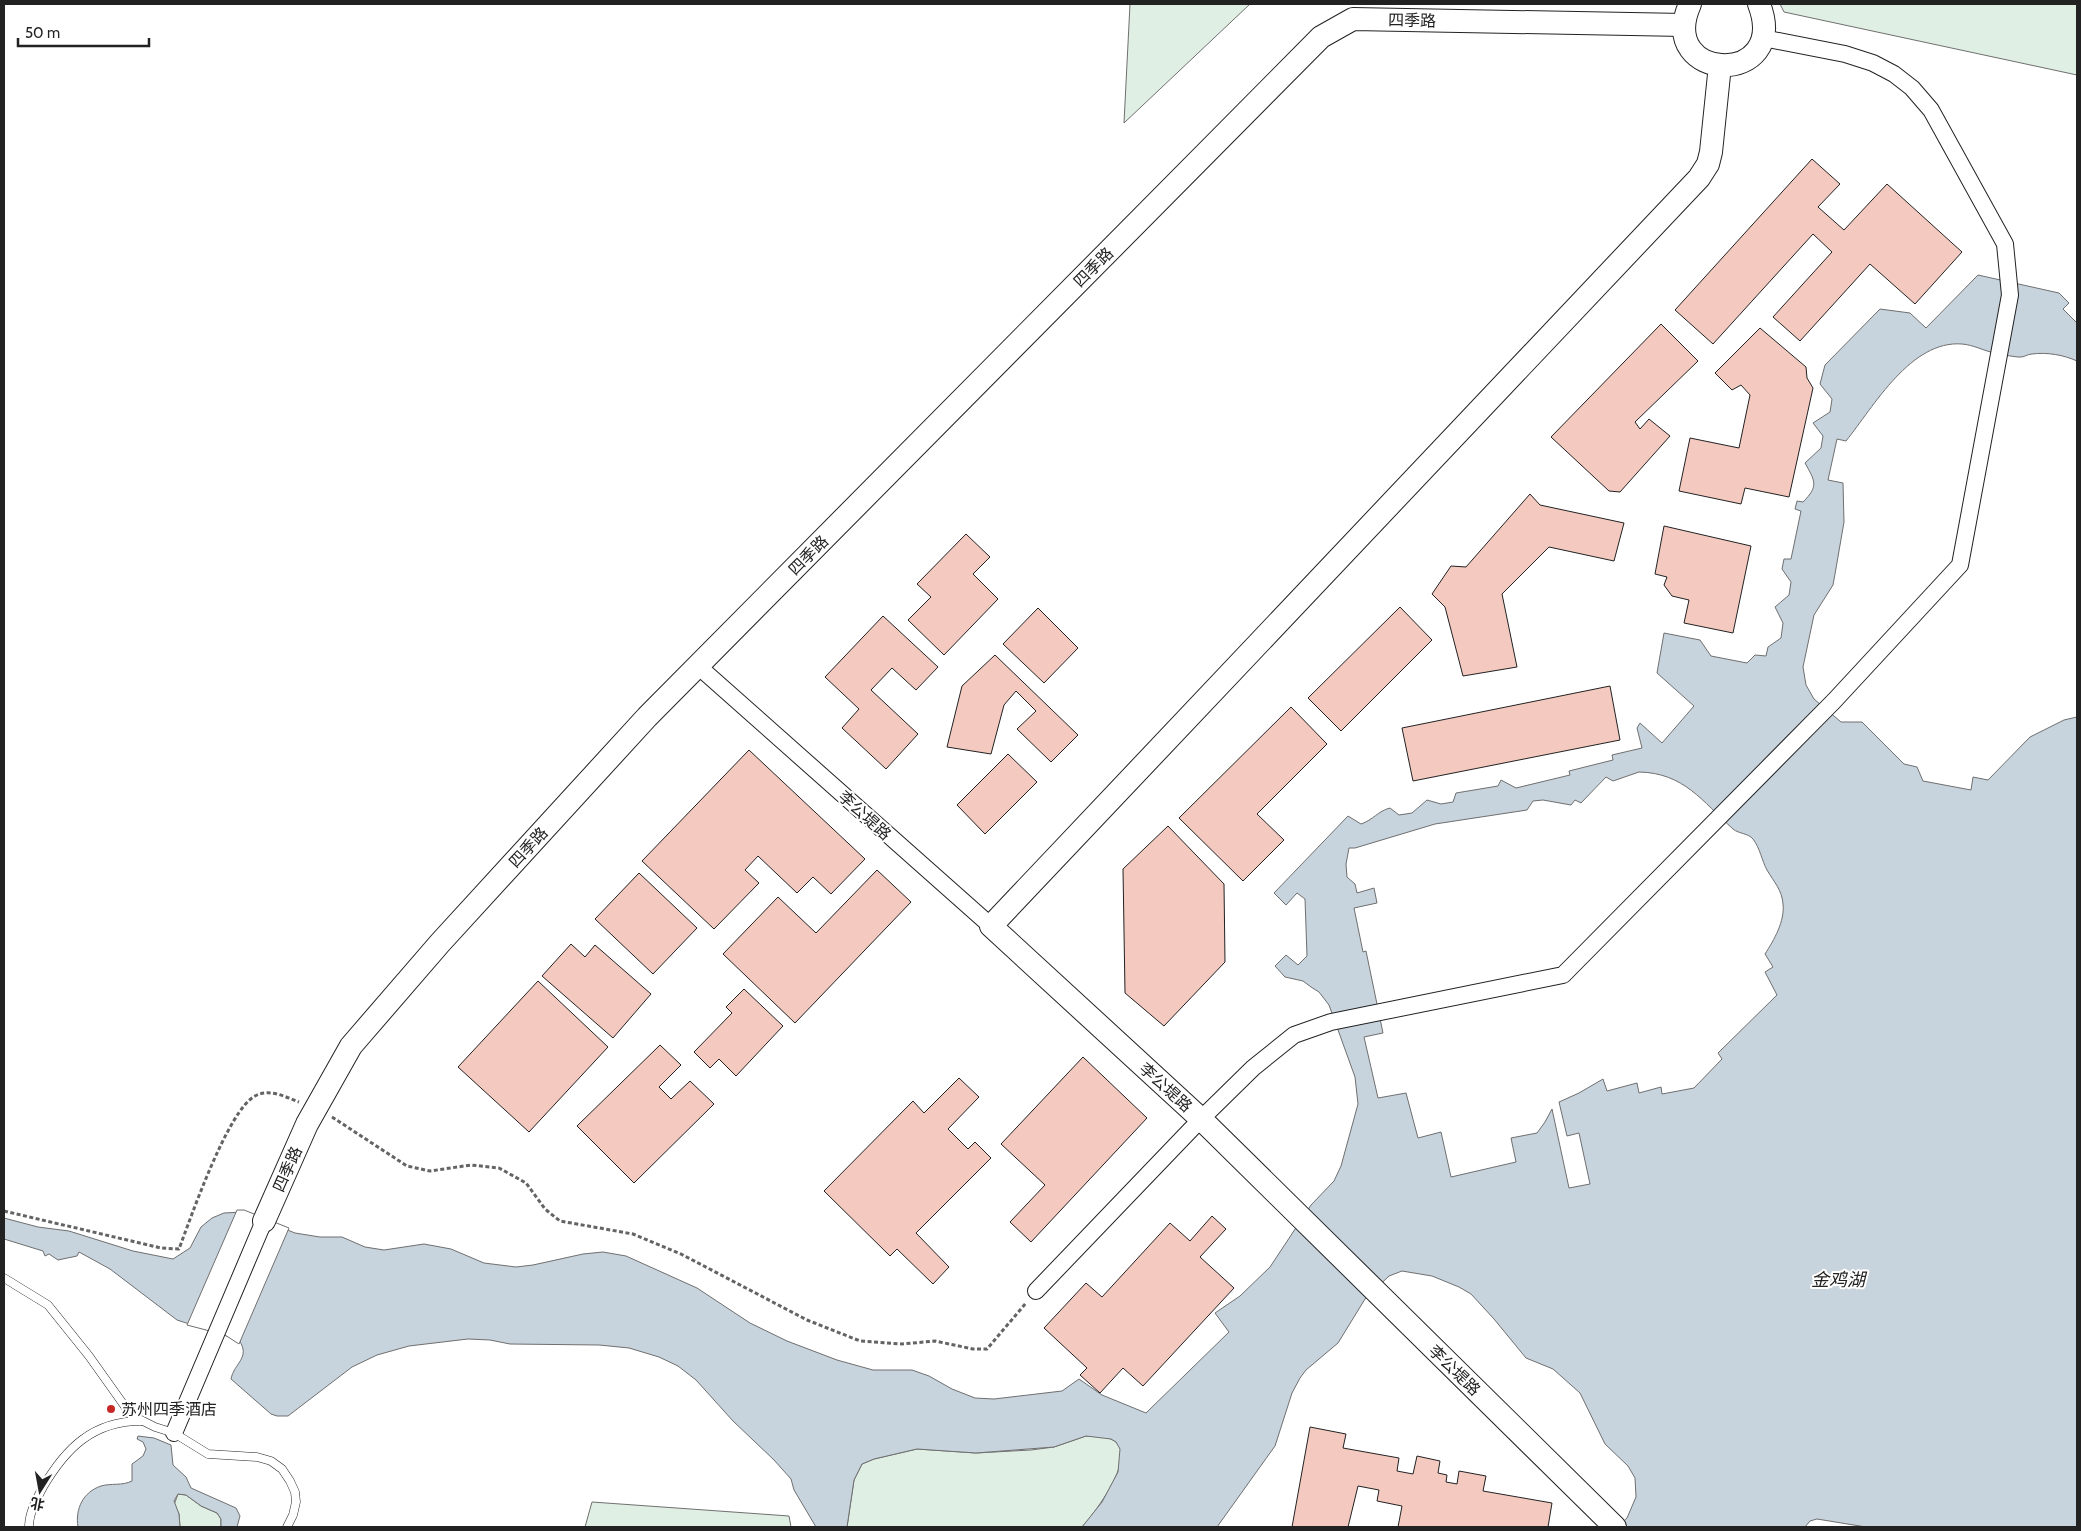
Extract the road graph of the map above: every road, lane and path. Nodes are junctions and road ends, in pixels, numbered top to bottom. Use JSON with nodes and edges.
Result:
{"nodes":[{"id":1,"x":1759,"y":4,"type":"edge"},
{"id":2,"x":1687,"y":14,"type":"edge"},
{"id":3,"x":1762,"y":38,"type":"junction"},
{"id":4,"x":1720,"y":65,"type":"junction"},
{"id":5,"x":698,"y":666,"type":"junction"},
{"id":6,"x":990,"y":926,"type":"junction"},
{"id":7,"x":317,"y":1107,"type":"junction"},
{"id":8,"x":1201,"y":1119,"type":"junction"},
{"id":9,"x":4,"y":1211,"type":"edge"},
{"id":10,"x":264,"y":1221,"type":"joint"},
{"id":11,"x":4,"y":1278,"type":"edge"},
{"id":12,"x":1036,"y":1291,"type":"joint"},
{"id":13,"x":143,"y":1421,"type":"junction"},
{"id":14,"x":174,"y":1433,"type":"junction"},
{"id":15,"x":29,"y":1527,"type":"edge"},
{"id":16,"x":287,"y":1527,"type":"edge"},
{"id":17,"x":1615,"y":1527,"type":"edge"}],
"edges":[{"from":1,"to":3,"type":"street"},
{"from":2,"to":4,"type":"street"},
{"from":2,"to":5,"type":"street","name":"四季路"},
{"from":3,"to":4,"type":"street"},
{"from":3,"to":8,"type":"street"},
{"from":4,"to":6,"type":"street"},
{"from":5,"to":6,"type":"street","name":"李公堤路"},
{"from":5,"to":7,"type":"street","name":"四季路"},
{"from":6,"to":8,"type":"street","name":"李公堤路"},
{"from":7,"to":9,"type":"path"},
{"from":7,"to":10,"type":"street","name":"四季路"},
{"from":7,"to":12,"type":"path"},
{"from":8,"to":12,"type":"street"},
{"from":8,"to":17,"type":"street","name":"李公堤路"},
{"from":10,"to":14,"type":"street","name":"四季路"},
{"from":11,"to":13,"type":"lane"},
{"from":13,"to":14,"type":"lane"},
{"from":13,"to":15,"type":"lane"},
{"from":14,"to":16,"type":"lane"}]}
